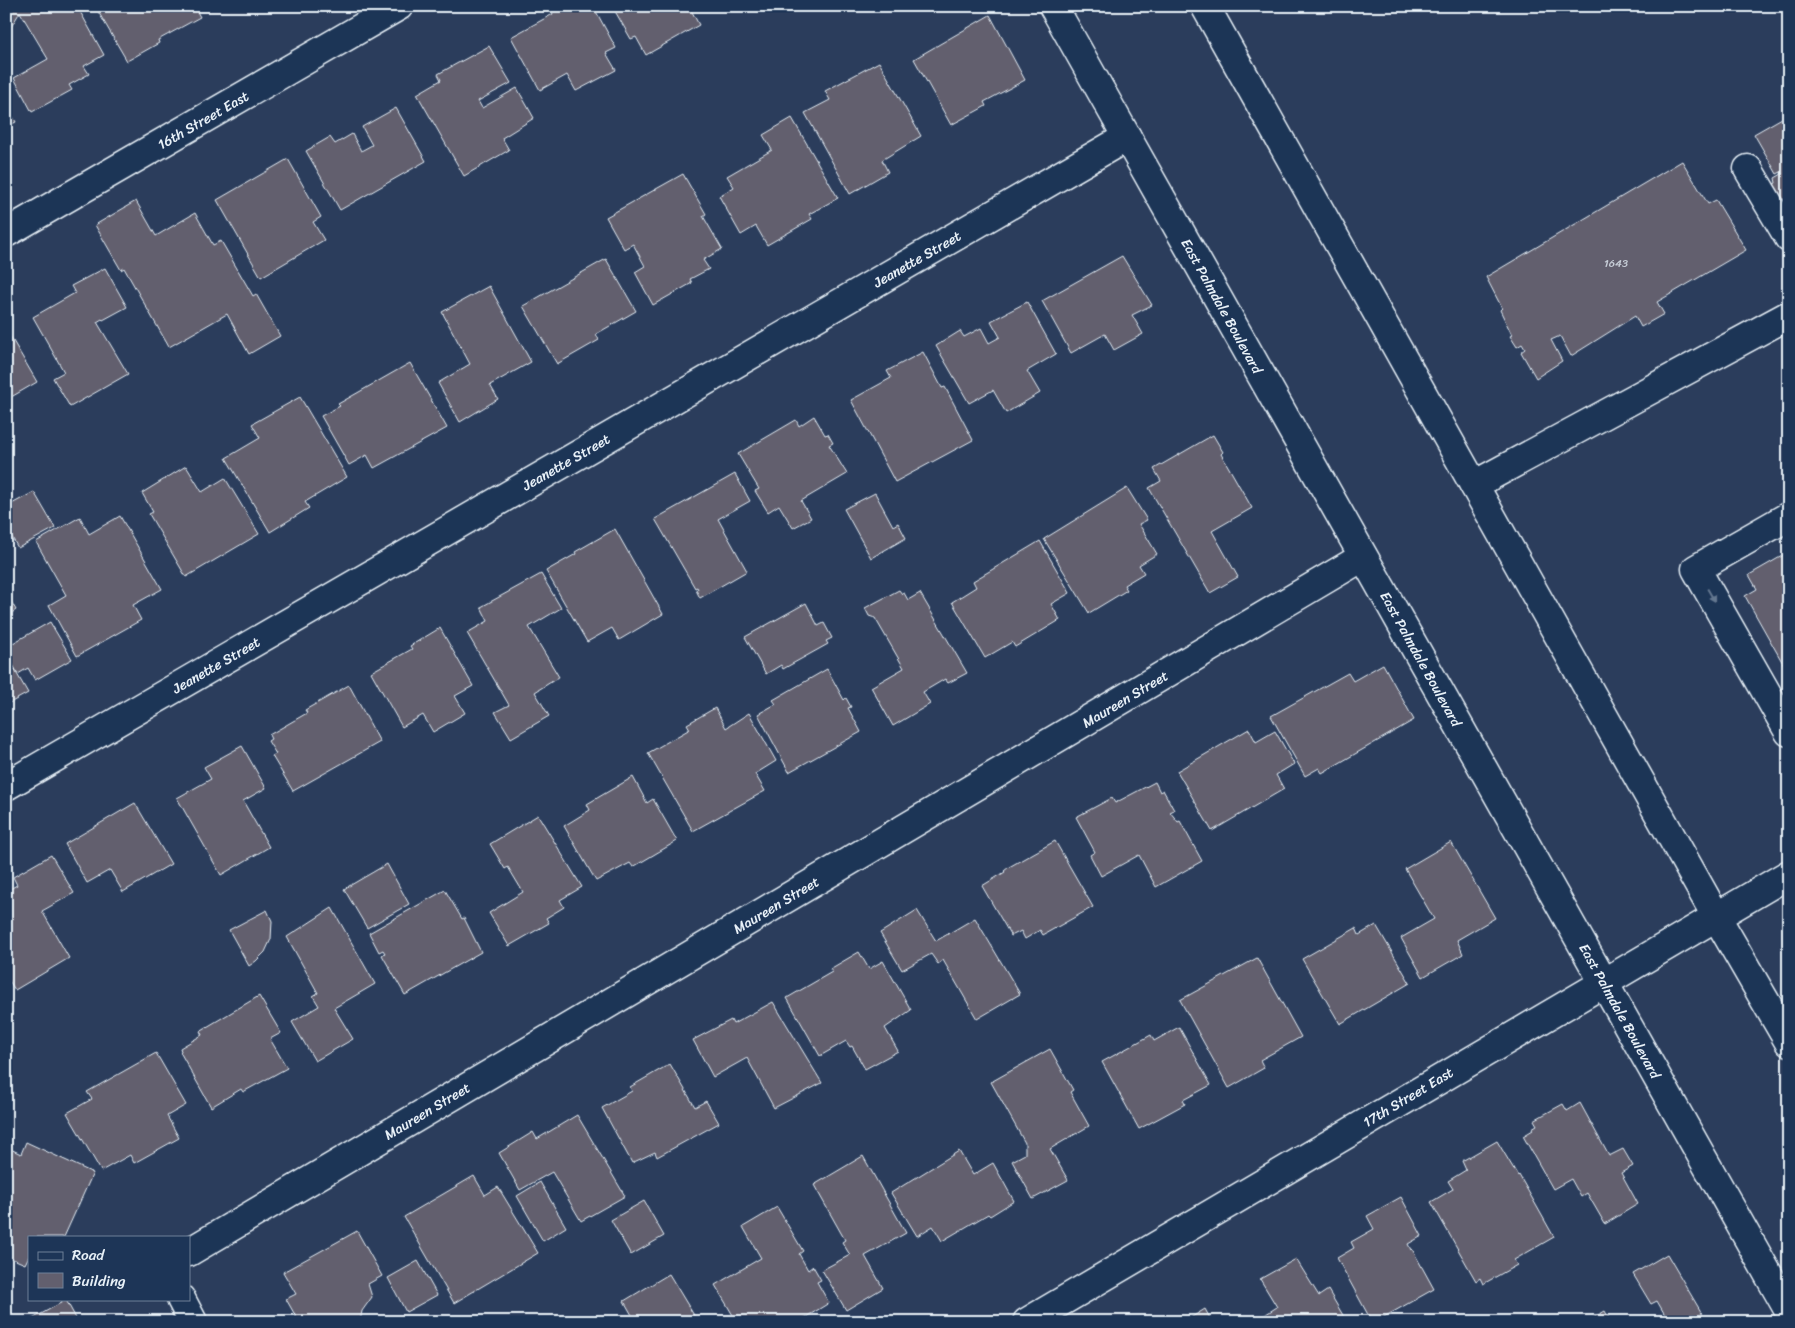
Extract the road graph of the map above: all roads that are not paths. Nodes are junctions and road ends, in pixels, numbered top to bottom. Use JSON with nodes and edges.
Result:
{"nodes":[{"id":1,"x":399,"y":6,"type":"edge"},
{"id":2,"x":1053,"y":6,"type":"edge"},
{"id":3,"x":1205,"y":6,"type":"edge"},
{"id":4,"x":1127,"y":137,"type":"junction"},
{"id":5,"x":1748,"y":169,"type":"dead end"},
{"id":6,"x":6,"y":233,"type":"edge"},
{"id":7,"x":1789,"y":238,"type":"edge"},
{"id":8,"x":1789,"y":315,"type":"edge"},
{"id":9,"x":1474,"y":485,"type":"junction"},
{"id":10,"x":1789,"y":516,"type":"edge"},
{"id":11,"x":1363,"y":557,"type":"junction"},
{"id":12,"x":1789,"y":732,"type":"edge"},
{"id":13,"x":6,"y":786,"type":"edge"},
{"id":14,"x":1789,"y":874,"type":"edge"},
{"id":15,"x":1716,"y":916,"type":"junction"},
{"id":16,"x":1603,"y":982,"type":"junction"},
{"id":17,"x":1789,"y":1042,"type":"edge"},
{"id":18,"x":190,"y":1251,"type":"edge"},
{"id":19,"x":182,"y":1300,"type":"edge"},
{"id":20,"x":1789,"y":1311,"type":"edge"},
{"id":21,"x":193,"y":1322,"type":"edge"},
{"id":22,"x":1027,"y":1322,"type":"edge"}],
"edges":[{"from":1,"to":6,"type":"main road","name":"16th Street East"},
{"from":2,"to":4,"type":"main road","name":"East Palmdale Boulevard"},
{"from":3,"to":9,"type":"main road"},
{"from":4,"to":11,"type":"main road","name":"East Palmdale Boulevard"},
{"from":4,"to":13,"type":"main road","name":"Jeanette Street"},
{"from":5,"to":7,"type":"main road"},
{"from":8,"to":9,"type":"main road"},
{"from":9,"to":15,"type":"main road"},
{"from":10,"to":12,"type":"main road","one_way":true},
{"from":11,"to":16,"type":"main road","name":"East Palmdale Boulevard"},
{"from":11,"to":18,"type":"main road","name":"Maureen Street"},
{"from":14,"to":15,"type":"main road","name":"17th Street East"},
{"from":15,"to":16,"type":"main road","name":"17th Street East"},
{"from":15,"to":17,"type":"main road"},
{"from":16,"to":20,"type":"main road","name":"East Palmdale Boulevard"},
{"from":16,"to":22,"type":"main road","name":"17th Street East"},
{"from":19,"to":21,"type":"main road"}]}
